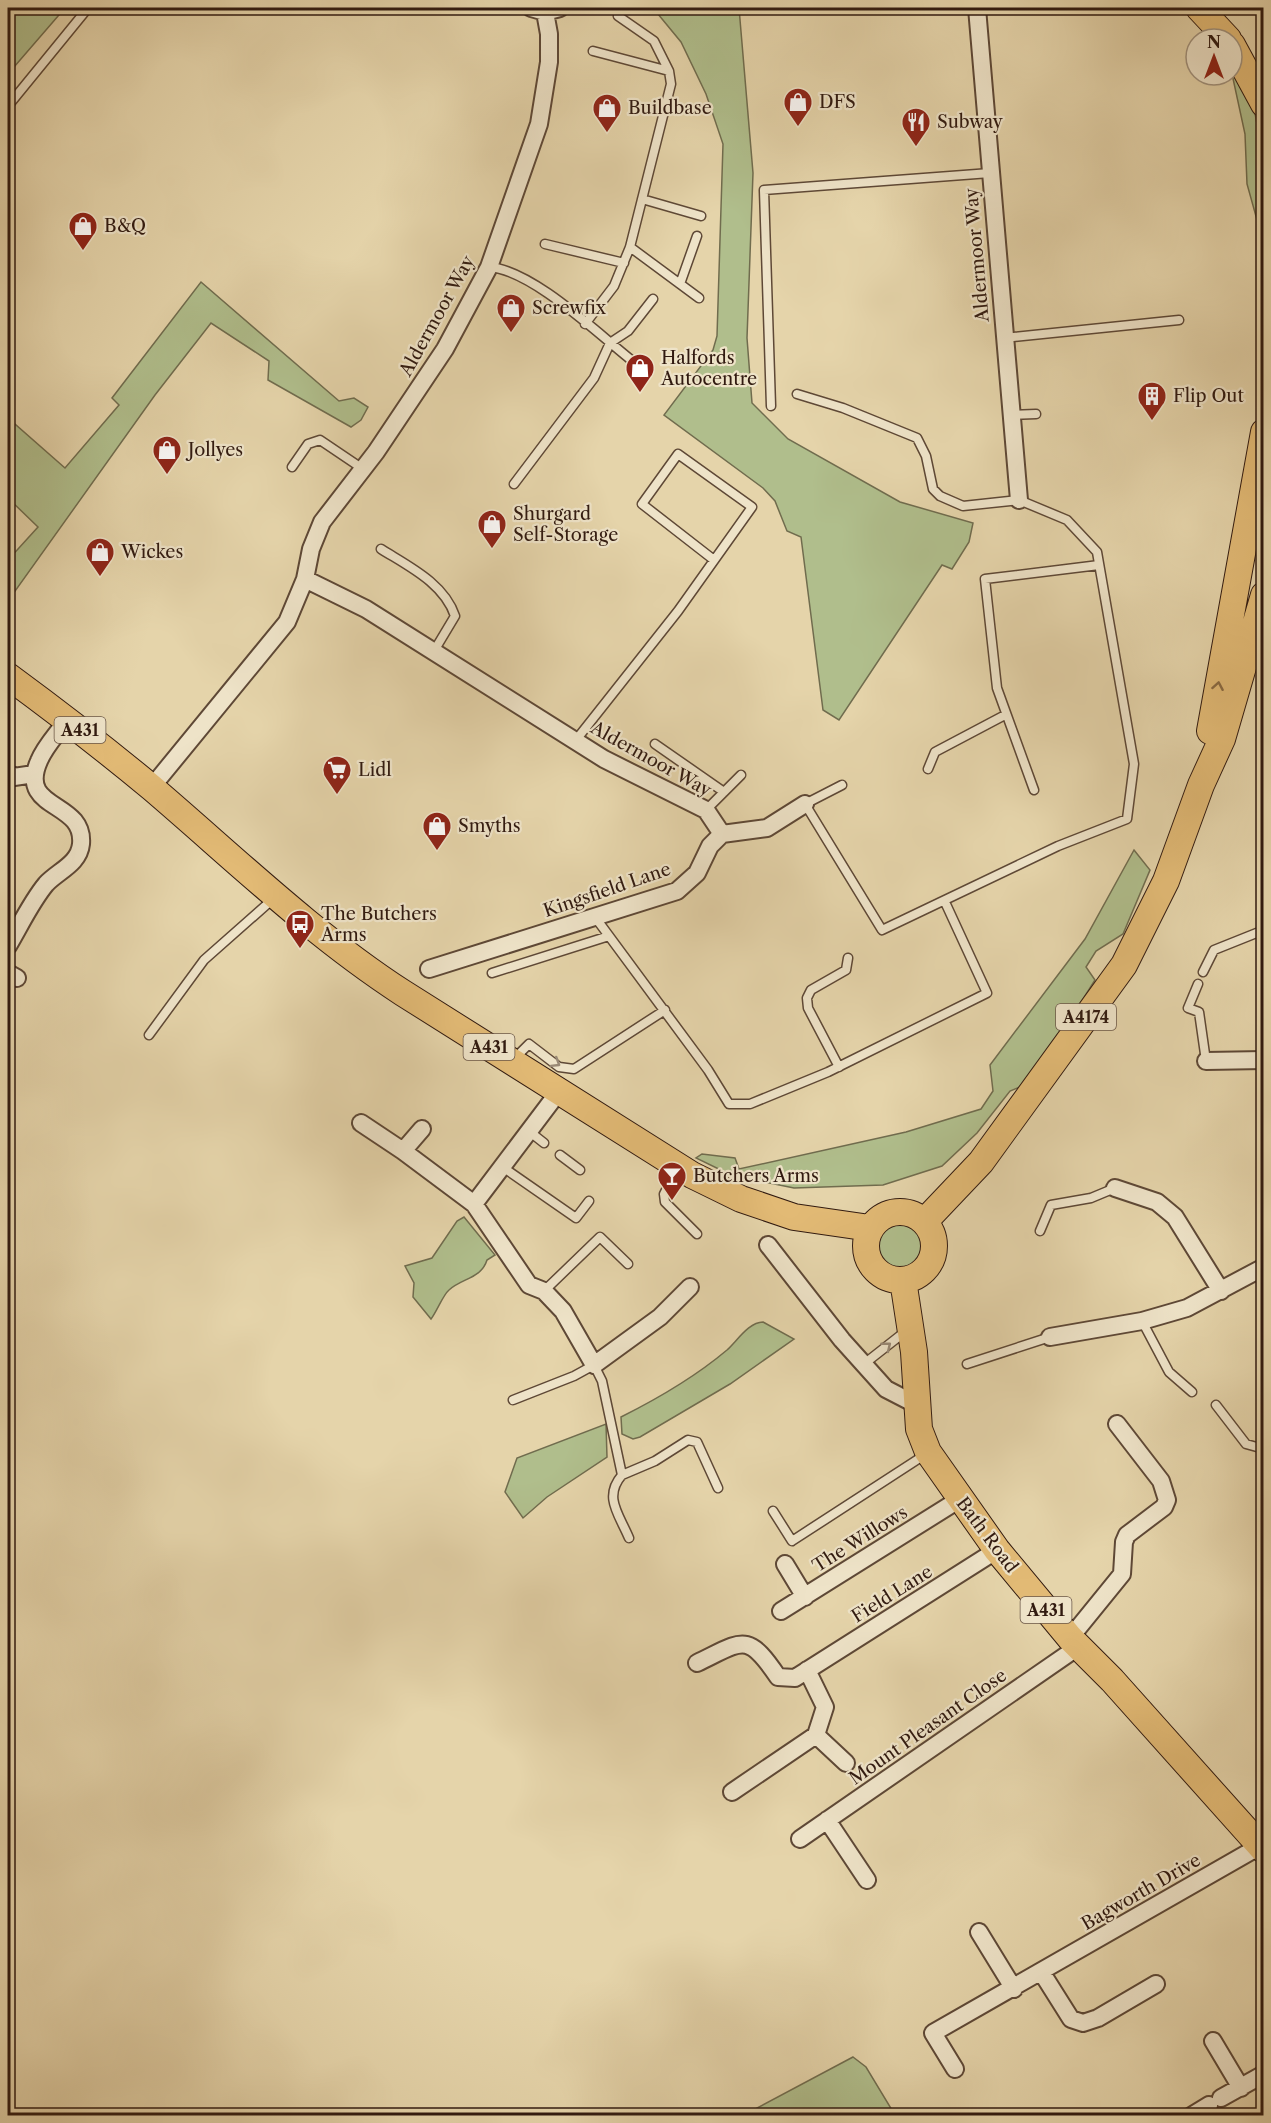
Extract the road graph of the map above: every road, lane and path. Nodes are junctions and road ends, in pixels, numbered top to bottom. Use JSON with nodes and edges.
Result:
{"nodes":[{"id":1,"x":88,"y":8,"type":"edge"},
{"id":2,"x":977,"y":8,"type":"edge"},
{"id":3,"x":1199,"y":8,"type":"edge"},
{"id":4,"x":545,"y":9,"type":"edge"},
{"id":5,"x":618,"y":16,"type":"dead end"},
{"id":6,"x":1217,"y":27,"type":"edge"},
{"id":7,"x":593,"y":51,"type":"dead end"},
{"id":8,"x":1244,"y":68,"type":"edge"},
{"id":9,"x":669,"y":71,"type":"junction"},
{"id":10,"x":1263,"y":104,"type":"edge"},
{"id":11,"x":8,"y":106,"type":"edge"},
{"id":12,"x":990,"y":173,"type":"junction"},
{"id":13,"x":642,"y":199,"type":"junction"},
{"id":14,"x":701,"y":216,"type":"dead end"},
{"id":15,"x":697,"y":236,"type":"dead end"},
{"id":16,"x":544,"y":244,"type":"dead end"},
{"id":17,"x":630,"y":247,"type":"junction"},
{"id":18,"x":624,"y":263,"type":"junction"},
{"id":19,"x":489,"y":267,"type":"junction"},
{"id":20,"x":680,"y":284,"type":"junction"},
{"id":21,"x":699,"y":298,"type":"dead end"},
{"id":22,"x":653,"y":299,"type":"dead end"},
{"id":23,"x":1179,"y":320,"type":"dead end"},
{"id":24,"x":585,"y":324,"type":"junction"},
{"id":25,"x":1004,"y":338,"type":"junction"},
{"id":26,"x":610,"y":343,"type":"junction"},
{"id":27,"x":635,"y":363,"type":"dead end"},
{"id":28,"x":797,"y":394,"type":"dead end"},
{"id":29,"x":771,"y":406,"type":"dead end"},
{"id":30,"x":1036,"y":414,"type":"dead end"},
{"id":31,"x":1011,"y":415,"type":"junction"},
{"id":32,"x":1263,"y":432,"type":"edge"},
{"id":33,"x":292,"y":467,"type":"dead end"},
{"id":34,"x":363,"y":469,"type":"junction"},
{"id":35,"x":513,"y":484,"type":"dead end"},
{"id":36,"x":1018,"y":500,"type":"junction"},
{"id":37,"x":1263,"y":519,"type":"edge"},
{"id":38,"x":381,"y":549,"type":"dead end"},
{"id":39,"x":714,"y":560,"type":"junction"},
{"id":40,"x":1098,"y":565,"type":"junction"},
{"id":41,"x":305,"y":579,"type":"junction"},
{"id":42,"x":1263,"y":596,"type":"edge"},
{"id":43,"x":434,"y":651,"type":"junction"},
{"id":44,"x":1222,"y":658,"type":"junction"},
{"id":45,"x":8,"y":676,"type":"edge"},
{"id":46,"x":1005,"y":715,"type":"junction"},
{"id":47,"x":67,"y":720,"type":"junction"},
{"id":48,"x":576,"y":740,"type":"junction"},
{"id":49,"x":655,"y":744,"type":"dead end"},
{"id":50,"x":928,"y":770,"type":"dead end"},
{"id":51,"x":34,"y":774,"type":"junction"},
{"id":52,"x":741,"y":776,"type":"dead end"},
{"id":53,"x":10,"y":779,"type":"edge"},
{"id":54,"x":842,"y":785,"type":"dead end"},
{"id":55,"x":1201,"y":785,"type":"junction"},
{"id":56,"x":151,"y":788,"type":"junction"},
{"id":57,"x":1034,"y":790,"type":"dead end"},
{"id":58,"x":724,"y":792,"type":"junction"},
{"id":59,"x":805,"y":804,"type":"junction"},
{"id":60,"x":706,"y":810,"type":"junction"},
{"id":61,"x":722,"y":834,"type":"junction"},
{"id":62,"x":275,"y":897,"type":"junction"},
{"id":63,"x":945,"y":902,"type":"junction"},
{"id":64,"x":595,"y":917,"type":"junction"},
{"id":65,"x":1263,"y":930,"type":"edge"},
{"id":66,"x":609,"y":936,"type":"junction"},
{"id":67,"x":8,"y":946,"type":"edge"},
{"id":68,"x":848,"y":958,"type":"dead end"},
{"id":69,"x":429,"y":969,"type":"dead end"},
{"id":70,"x":1203,"y":972,"type":"dead end"},
{"id":71,"x":492,"y":973,"type":"dead end"},
{"id":72,"x":1198,"y":984,"type":"dead end"},
{"id":73,"x":665,"y":1010,"type":"junction"},
{"id":74,"x":149,"y":1035,"type":"dead end"},
{"id":75,"x":520,"y":1036,"type":"dead end"},
{"id":76,"x":520,"y":1052,"type":"junction"},
{"id":77,"x":1263,"y":1060,"type":"edge"},
{"id":78,"x":1206,"y":1061,"type":"joint"},
{"id":79,"x":839,"y":1066,"type":"junction"},
{"id":80,"x":560,"y":1090,"type":"junction"},
{"id":81,"x":361,"y":1123,"type":"dead end"},
{"id":82,"x":422,"y":1129,"type":"dead end"},
{"id":83,"x":530,"y":1132,"type":"junction"},
{"id":84,"x":544,"y":1143,"type":"dead end"},
{"id":85,"x":403,"y":1151,"type":"junction"},
{"id":86,"x":560,"y":1155,"type":"dead end"},
{"id":87,"x":679,"y":1166,"type":"junction"},
{"id":88,"x":504,"y":1168,"type":"junction"},
{"id":89,"x":580,"y":1170,"type":"dead end"},
{"id":90,"x":1115,"y":1188,"type":"joint"},
{"id":91,"x":589,"y":1201,"type":"dead end"},
{"id":92,"x":474,"y":1204,"type":"junction"},
{"id":93,"x":925,"y":1221,"type":"junction"},
{"id":94,"x":870,"y":1228,"type":"junction"},
{"id":95,"x":1040,"y":1230,"type":"dead end"},
{"id":96,"x":697,"y":1234,"type":"dead end"},
{"id":97,"x":768,"y":1245,"type":"dead end"},
{"id":98,"x":628,"y":1264,"type":"dead end"},
{"id":99,"x":1263,"y":1268,"type":"edge"},
{"id":100,"x":903,"y":1280,"type":"junction"},
{"id":101,"x":690,"y":1287,"type":"dead end"},
{"id":102,"x":544,"y":1291,"type":"junction"},
{"id":103,"x":1221,"y":1291,"type":"junction"},
{"id":104,"x":1142,"y":1321,"type":"junction"},
{"id":105,"x":910,"y":1327,"type":"junction"},
{"id":106,"x":1050,"y":1337,"type":"joint"},
{"id":107,"x":864,"y":1364,"type":"junction"},
{"id":108,"x":967,"y":1364,"type":"dead end"},
{"id":109,"x":594,"y":1365,"type":"junction"},
{"id":110,"x":1192,"y":1392,"type":"dead end"},
{"id":111,"x":513,"y":1400,"type":"dead end"},
{"id":112,"x":917,"y":1405,"type":"junction"},
{"id":113,"x":1216,"y":1405,"type":"dead end"},
{"id":114,"x":1118,"y":1424,"type":"dead end"},
{"id":115,"x":1263,"y":1449,"type":"edge"},
{"id":116,"x":928,"y":1452,"type":"junction"},
{"id":117,"x":622,"y":1475,"type":"junction"},
{"id":118,"x":718,"y":1488,"type":"dead end"},
{"id":119,"x":960,"y":1500,"type":"junction"},
{"id":120,"x":773,"y":1511,"type":"dead end"},
{"id":121,"x":629,"y":1538,"type":"dead end"},
{"id":122,"x":997,"y":1550,"type":"junction"},
{"id":123,"x":785,"y":1564,"type":"dead end"},
{"id":124,"x":805,"y":1597,"type":"junction"},
{"id":125,"x":781,"y":1611,"type":"dead end"},
{"id":126,"x":1074,"y":1643,"type":"junction"},
{"id":127,"x":697,"y":1663,"type":"dead end"},
{"id":128,"x":807,"y":1670,"type":"junction"},
{"id":129,"x":816,"y":1735,"type":"junction"},
{"id":130,"x":846,"y":1763,"type":"dead end"},
{"id":131,"x":732,"y":1792,"type":"dead end"},
{"id":132,"x":827,"y":1820,"type":"junction"},
{"id":133,"x":800,"y":1839,"type":"dead end"},
{"id":134,"x":1262,"y":1848,"type":"edge"},
{"id":135,"x":867,"y":1880,"type":"dead end"},
{"id":136,"x":979,"y":1932,"type":"dead end"},
{"id":137,"x":1042,"y":1973,"type":"junction"},
{"id":138,"x":1156,"y":1984,"type":"dead end"},
{"id":139,"x":1014,"y":1989,"type":"junction"},
{"id":140,"x":1213,"y":2041,"type":"dead end"},
{"id":141,"x":955,"y":2069,"type":"dead end"},
{"id":142,"x":1263,"y":2074,"type":"edge"},
{"id":143,"x":1241,"y":2088,"type":"junction"},
{"id":144,"x":1191,"y":2115,"type":"edge"}],
"edges":[{"from":1,"to":11,"type":"lane"},
{"from":2,"to":12,"type":"street","name":"Aldermoor Way"},
{"from":3,"to":6,"type":"main road"},
{"from":4,"to":19,"type":"street","name":"Aldermoor Way"},
{"from":5,"to":9,"type":"lane"},
{"from":7,"to":9,"type":"lane"},
{"from":8,"to":10,"type":"main road"},
{"from":9,"to":13,"type":"lane"},
{"from":12,"to":25,"type":"street","name":"Aldermoor Way"},
{"from":12,"to":29,"type":"lane"},
{"from":13,"to":14,"type":"lane"},
{"from":13,"to":17,"type":"lane"},
{"from":15,"to":20,"type":"lane"},
{"from":16,"to":18,"type":"lane"},
{"from":17,"to":18,"type":"lane"},
{"from":17,"to":20,"type":"lane"},
{"from":18,"to":24,"type":"lane"},
{"from":19,"to":24,"type":"lane"},
{"from":19,"to":34,"type":"street","name":"Aldermoor Way"},
{"from":20,"to":21,"type":"lane"},
{"from":22,"to":26,"type":"lane"},
{"from":23,"to":25,"type":"lane"},
{"from":24,"to":26,"type":"lane"},
{"from":25,"to":31,"type":"street","name":"Aldermoor Way"},
{"from":26,"to":27,"type":"lane"},
{"from":26,"to":35,"type":"lane"},
{"from":28,"to":36,"type":"lane"},
{"from":30,"to":31,"type":"lane"},
{"from":31,"to":36,"type":"street","name":"Aldermoor Way"},
{"from":32,"to":44,"type":"main road","number":"A4174"},
{"from":33,"to":34,"type":"lane"},
{"from":34,"to":41,"type":"street","name":"Aldermoor Way"},
{"from":36,"to":40,"type":"lane"},
{"from":37,"to":44,"type":"main road","number":"A4174"},
{"from":38,"to":43,"type":"lane"},
{"from":39,"to":39,"type":"lane"},
{"from":39,"to":48,"type":"lane"},
{"from":40,"to":46,"type":"lane"},
{"from":40,"to":63,"type":"lane"},
{"from":41,"to":43,"type":"street","name":"Aldermoor Way"},
{"from":41,"to":56,"type":"street","name":"Aldermoor Way"},
{"from":42,"to":55,"type":"main road","number":"A4174"},
{"from":43,"to":48,"type":"street","name":"Aldermoor Way"},
{"from":55,"to":44,"type":"main road","number":"A4174","one_way":true},
{"from":45,"to":47,"type":"main road","number":"A431"},
{"from":46,"to":50,"type":"lane"},
{"from":46,"to":57,"type":"lane"},
{"from":47,"to":51,"type":"street"},
{"from":47,"to":56,"type":"main road","number":"A431"},
{"from":48,"to":60,"type":"street","name":"Aldermoor Way"},
{"from":49,"to":58,"type":"lane"},
{"from":51,"to":53,"type":"street"},
{"from":51,"to":67,"type":"street"},
{"from":52,"to":58,"type":"lane"},
{"from":54,"to":59,"type":"lane"},
{"from":55,"to":93,"type":"main road","number":"A4174"},
{"from":56,"to":62,"type":"main road","number":"A431"},
{"from":58,"to":60,"type":"lane"},
{"from":59,"to":61,"type":"street"},
{"from":59,"to":63,"type":"lane"},
{"from":60,"to":61,"type":"street","name":"Aldermoor Way"},
{"from":61,"to":64,"type":"street","name":"Kingsfield Lane"},
{"from":62,"to":74,"type":"lane"},
{"from":62,"to":76,"type":"main road","number":"A431"},
{"from":63,"to":79,"type":"lane"},
{"from":64,"to":66,"type":"lane"},
{"from":64,"to":69,"type":"street","name":"Kingsfield Lane"},
{"from":65,"to":70,"type":"lane"},
{"from":66,"to":71,"type":"lane"},
{"from":66,"to":73,"type":"lane"},
{"from":68,"to":79,"type":"lane"},
{"from":72,"to":78,"type":"lane"},
{"from":76,"to":73,"type":"lane","one_way":true},
{"from":73,"to":79,"type":"lane"},
{"from":75,"to":76,"type":"lane"},
{"from":76,"to":80,"type":"main road","number":"A431"},
{"from":77,"to":78,"type":"street"},
{"from":80,"to":83,"type":"street"},
{"from":80,"to":87,"type":"main road","number":"A431"},
{"from":81,"to":85,"type":"street"},
{"from":82,"to":85,"type":"street"},
{"from":83,"to":84,"type":"lane"},
{"from":83,"to":88,"type":"street"},
{"from":85,"to":92,"type":"street"},
{"from":86,"to":89,"type":"lane"},
{"from":87,"to":94,"type":"main road","number":"A431"},
{"from":87,"to":96,"type":"lane"},
{"from":88,"to":91,"type":"lane"},
{"from":88,"to":92,"type":"street"},
{"from":90,"to":95,"type":"lane"},
{"from":90,"to":103,"type":"street"},
{"from":92,"to":102,"type":"street"},
{"from":93,"to":94,"type":"main road"},
{"from":93,"to":100,"type":"main road"},
{"from":94,"to":100,"type":"main road"},
{"from":97,"to":107,"type":"street"},
{"from":98,"to":102,"type":"lane"},
{"from":99,"to":103,"type":"street"},
{"from":100,"to":105,"type":"main road","name":"Bath Road","number":"A431"},
{"from":101,"to":109,"type":"street"},
{"from":102,"to":109,"type":"street"},
{"from":103,"to":104,"type":"street"},
{"from":104,"to":106,"type":"street"},
{"from":104,"to":110,"type":"lane"},
{"from":107,"to":105,"type":"lane","one_way":true},
{"from":105,"to":112,"type":"main road","name":"Bath Road","number":"A431"},
{"from":106,"to":108,"type":"lane"},
{"from":107,"to":112,"type":"street"},
{"from":109,"to":111,"type":"lane"},
{"from":109,"to":117,"type":"lane"},
{"from":112,"to":116,"type":"main road","name":"Bath Road","number":"A431"},
{"from":113,"to":115,"type":"lane"},
{"from":114,"to":126,"type":"street","name":"Mount Pleasant Close"},
{"from":116,"to":119,"type":"main road","name":"Bath Road","number":"A431"},
{"from":116,"to":120,"type":"lane"},
{"from":117,"to":118,"type":"lane"},
{"from":117,"to":121,"type":"lane"},
{"from":119,"to":122,"type":"main road","name":"Bath Road","number":"A431"},
{"from":119,"to":124,"type":"street","name":"The Willows"},
{"from":122,"to":126,"type":"main road","name":"Bath Road","number":"A431"},
{"from":122,"to":128,"type":"street","name":"Field Lane"},
{"from":123,"to":124,"type":"street"},
{"from":124,"to":125,"type":"street","name":"The Willows"},
{"from":126,"to":132,"type":"street","name":"Mount Pleasant Close"},
{"from":126,"to":134,"type":"main road","name":"Bath Road","number":"A431"},
{"from":127,"to":128,"type":"street","name":"Field Lane"},
{"from":128,"to":129,"type":"street"},
{"from":129,"to":130,"type":"street"},
{"from":129,"to":131,"type":"street"},
{"from":132,"to":133,"type":"street","name":"Mount Pleasant Close"},
{"from":132,"to":135,"type":"street"},
{"from":134,"to":137,"type":"street","name":"Bagworth Drive"},
{"from":136,"to":139,"type":"street"},
{"from":137,"to":138,"type":"street"},
{"from":137,"to":139,"type":"street","name":"Bagworth Drive"},
{"from":139,"to":141,"type":"street","name":"Bagworth Drive"},
{"from":140,"to":143,"type":"street"},
{"from":142,"to":143,"type":"street"},
{"from":143,"to":144,"type":"street"}]}
